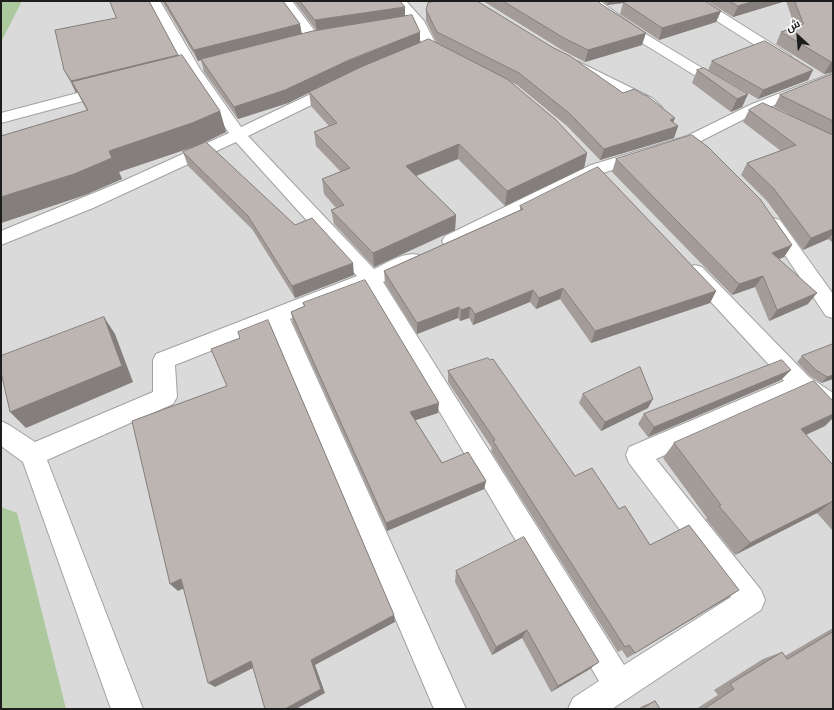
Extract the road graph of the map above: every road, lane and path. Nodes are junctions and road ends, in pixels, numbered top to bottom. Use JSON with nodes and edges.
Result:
{"nodes":[{"id":1,"x":154,"y":1,"type":"edge"},
{"id":2,"x":285,"y":1,"type":"edge"},
{"id":3,"x":399,"y":1,"type":"edge"},
{"id":4,"x":592,"y":1,"type":"edge"},
{"id":5,"x":695,"y":1,"type":"edge"},
{"id":6,"x":625,"y":8,"type":"edge"},
{"id":7,"x":604,"y":11,"type":"junction"},
{"id":8,"x":328,"y":36,"type":"edge"},
{"id":9,"x":313,"y":38,"type":"junction"},
{"id":10,"x":298,"y":42,"type":"edge"},
{"id":11,"x":562,"y":58,"type":"edge"},
{"id":12,"x":463,"y":64,"type":"edge"},
{"id":13,"x":796,"y":64,"type":"edge"},
{"id":14,"x":822,"y":77,"type":"edge"},
{"id":15,"x":350,"y":81,"type":"edge"},
{"id":16,"x":124,"y":86,"type":"edge"},
{"id":17,"x":731,"y":91,"type":"edge"},
{"id":18,"x":751,"y":103,"type":"junction"},
{"id":19,"x":664,"y":115,"type":"edge"},
{"id":20,"x":778,"y":117,"type":"edge"},
{"id":21,"x":1,"y":118,"type":"edge"},
{"id":22,"x":238,"y":135,"type":"junction"},
{"id":23,"x":765,"y":213,"type":"edge"},
{"id":24,"x":1,"y":238,"type":"edge"},
{"id":25,"x":683,"y":259,"type":"edge"},
{"id":26,"x":371,"y":279,"type":"junction"},
{"id":27,"x":833,"y":310,"type":"edge"},
{"id":28,"x":277,"y":315,"type":"junction"},
{"id":29,"x":801,"y":384,"type":"junction"},
{"id":30,"x":833,"y":405,"type":"edge"},
{"id":31,"x":1,"y":432,"type":"edge"},
{"id":32,"x":32,"y":455,"type":"junction"},
{"id":33,"x":620,"y":686,"type":"junction"},
{"id":34,"x":127,"y":709,"type":"edge"},
{"id":35,"x":450,"y":709,"type":"edge"},
{"id":36,"x":584,"y":709,"type":"edge"}],
"edges":[{"from":1,"to":22,"type":"street"},
{"from":2,"to":9,"type":"street"},
{"from":3,"to":12,"type":"street"},
{"from":4,"to":7,"type":"street"},
{"from":5,"to":13,"type":"street"},
{"from":6,"to":7,"type":"street"},
{"from":7,"to":17,"type":"street"},
{"from":8,"to":9,"type":"street"},
{"from":9,"to":10,"type":"street"},
{"from":11,"to":19,"type":"street"},
{"from":14,"to":18,"type":"street"},
{"from":15,"to":22,"type":"street"},
{"from":16,"to":21,"type":"street"},
{"from":18,"to":20,"type":"street"},
{"from":18,"to":26,"type":"street"},
{"from":22,"to":24,"type":"street"},
{"from":22,"to":26,"type":"street"},
{"from":23,"to":27,"type":"street"},
{"from":25,"to":29,"type":"street"},
{"from":26,"to":28,"type":"street"},
{"from":26,"to":33,"type":"street"},
{"from":28,"to":32,"type":"street"},
{"from":28,"to":35,"type":"street"},
{"from":29,"to":30,"type":"street"},
{"from":29,"to":33,"type":"street"},
{"from":31,"to":32,"type":"street"},
{"from":32,"to":34,"type":"street"},
{"from":33,"to":36,"type":"street"}]}
